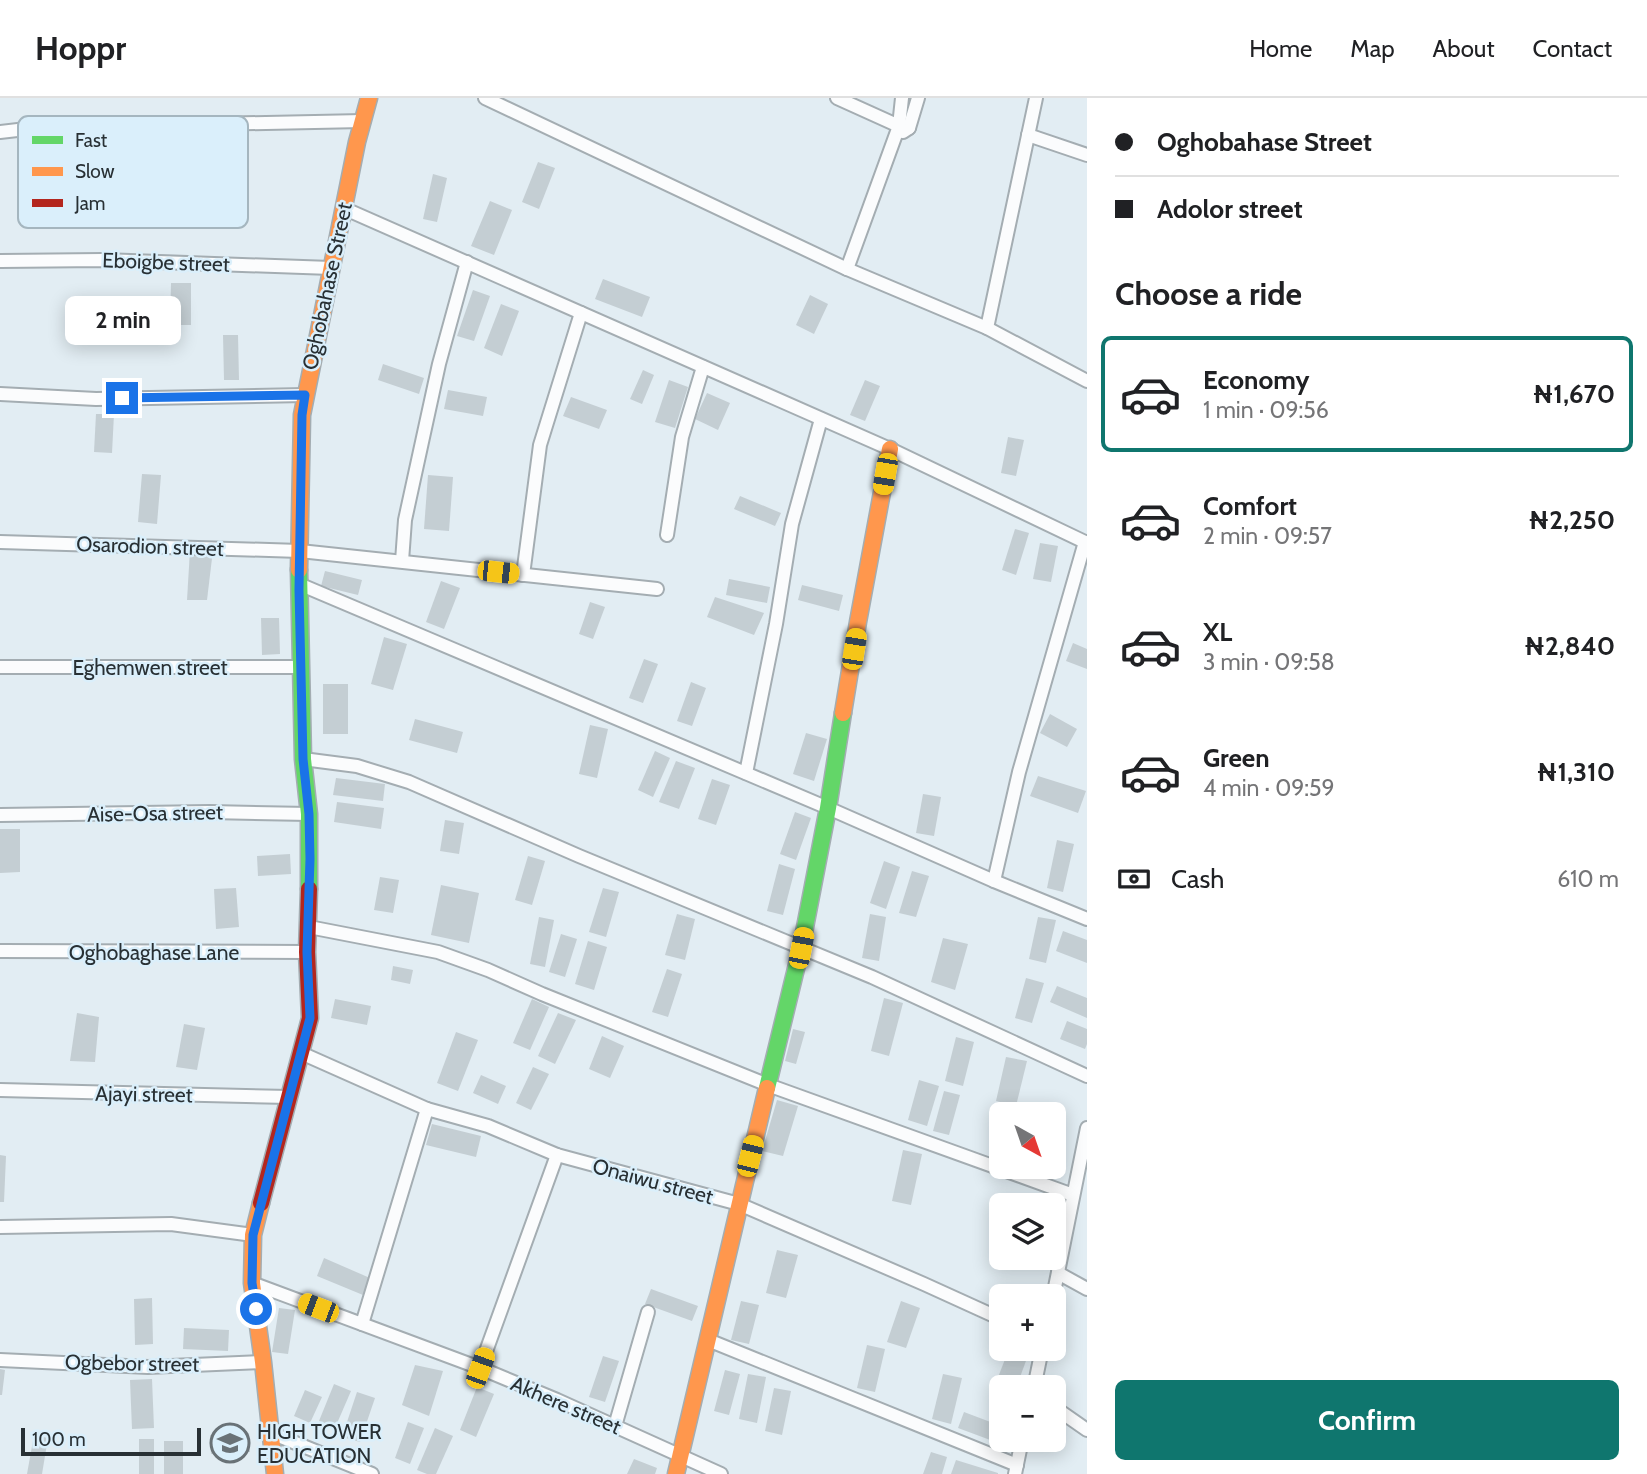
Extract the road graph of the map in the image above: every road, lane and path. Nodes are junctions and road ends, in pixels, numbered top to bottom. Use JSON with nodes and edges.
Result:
{"nodes":[{"id":1,"x":369,"y":98,"type":"edge"},
{"id":2,"x":485,"y":98,"type":"edge"},
{"id":3,"x":837,"y":98,"type":"edge"},
{"id":4,"x":902,"y":98,"type":"edge"},
{"id":5,"x":918,"y":98,"type":"edge"},
{"id":6,"x":1036,"y":98,"type":"edge"},
{"id":7,"x":363,"y":121,"type":"junction"},
{"id":8,"x":248,"y":123,"type":"edge"},
{"id":9,"x":18,"y":130,"type":"edge"},
{"id":10,"x":901,"y":131,"type":"junction"},
{"id":11,"x":0,"y":132,"type":"edge"},
{"id":12,"x":1028,"y":135,"type":"junction"},
{"id":13,"x":1087,"y":155,"type":"edge"},
{"id":14,"x":343,"y":208,"type":"junction"},
{"id":15,"x":0,"y":261,"type":"edge"},
{"id":16,"x":467,"y":262,"type":"junction"},
{"id":17,"x":331,"y":268,"type":"junction"},
{"id":18,"x":848,"y":269,"type":"junction"},
{"id":19,"x":581,"y":313,"type":"junction"},
{"id":20,"x":987,"y":328,"type":"junction"},
{"id":21,"x":703,"y":367,"type":"junction"},
{"id":22,"x":1087,"y":381,"type":"edge"},
{"id":23,"x":0,"y":394,"type":"edge"},
{"id":24,"x":305,"y":395,"type":"junction"},
{"id":25,"x":821,"y":419,"type":"junction"},
{"id":26,"x":890,"y":449,"type":"junction"},
{"id":27,"x":667,"y":535,"type":"dead end"},
{"id":28,"x":0,"y":542,"type":"edge"},
{"id":29,"x":1086,"y":543,"type":"edge"},
{"id":30,"x":300,"y":551,"type":"junction"},
{"id":31,"x":402,"y":561,"type":"junction"},
{"id":32,"x":523,"y":575,"type":"junction"},
{"id":33,"x":299,"y":584,"type":"junction"},
{"id":34,"x":657,"y":589,"type":"dead end"},
{"id":35,"x":0,"y":667,"type":"edge"},
{"id":36,"x":301,"y":667,"type":"junction"},
{"id":37,"x":303,"y":759,"type":"junction"},
{"id":38,"x":746,"y":773,"type":"junction"},
{"id":39,"x":828,"y":808,"type":"junction"},
{"id":40,"x":309,"y":814,"type":"junction"},
{"id":41,"x":0,"y":815,"type":"edge"},
{"id":42,"x":994,"y":881,"type":"junction"},
{"id":43,"x":1087,"y":919,"type":"edge"},
{"id":44,"x":309,"y":927,"type":"junction"},
{"id":45,"x":801,"y":948,"type":"junction"},
{"id":46,"x":0,"y":951,"type":"edge"},
{"id":47,"x":307,"y":952,"type":"junction"},
{"id":48,"x":301,"y":1053,"type":"junction"},
{"id":49,"x":1087,"y":1076,"type":"edge"},
{"id":50,"x":768,"y":1085,"type":"junction"},
{"id":51,"x":0,"y":1090,"type":"edge"},
{"id":52,"x":289,"y":1097,"type":"junction"},
{"id":53,"x":427,"y":1109,"type":"junction"},
{"id":54,"x":1087,"y":1128,"type":"edge"},
{"id":55,"x":558,"y":1155,"type":"junction"},
{"id":56,"x":1073,"y":1195,"type":"junction"},
{"id":57,"x":738,"y":1204,"type":"junction"},
{"id":58,"x":0,"y":1227,"type":"edge"},
{"id":59,"x":253,"y":1235,"type":"junction"},
{"id":60,"x":1058,"y":1273,"type":"junction"},
{"id":61,"x":252,"y":1283,"type":"junction"},
{"id":62,"x":1056,"y":1284,"type":"edge"},
{"id":63,"x":1087,"y":1289,"type":"edge"},
{"id":64,"x":648,"y":1312,"type":"dead end"},
{"id":65,"x":989,"y":1314,"type":"edge"},
{"id":66,"x":362,"y":1324,"type":"junction"},
{"id":67,"x":708,"y":1340,"type":"junction"},
{"id":68,"x":0,"y":1360,"type":"edge"},
{"id":69,"x":263,"y":1362,"type":"junction"},
{"id":70,"x":480,"y":1368,"type":"junction"},
{"id":71,"x":1066,"y":1415,"type":"edge"},
{"id":72,"x":615,"y":1426,"type":"junction"},
{"id":73,"x":1087,"y":1430,"type":"edge"},
{"id":74,"x":271,"y":1433,"type":"junction"},
{"id":75,"x":1020,"y":1452,"type":"edge"},
{"id":76,"x":681,"y":1456,"type":"junction"},
{"id":77,"x":1016,"y":1470,"type":"edge"},
{"id":78,"x":275,"y":1474,"type":"edge"},
{"id":79,"x":372,"y":1474,"type":"edge"},
{"id":80,"x":676,"y":1474,"type":"edge"},
{"id":81,"x":721,"y":1474,"type":"edge"}],
"edges":[{"from":1,"to":7,"type":"street","name":"Oghobahase Street"},
{"from":2,"to":18,"type":"street"},
{"from":3,"to":10,"type":"street"},
{"from":4,"to":10,"type":"street"},
{"from":5,"to":10,"type":"street"},
{"from":6,"to":12,"type":"street"},
{"from":7,"to":8,"type":"street"},
{"from":7,"to":14,"type":"street","name":"Oghobahase Street"},
{"from":9,"to":11,"type":"street"},
{"from":10,"to":18,"type":"street"},
{"from":12,"to":13,"type":"street"},
{"from":12,"to":20,"type":"street"},
{"from":14,"to":16,"type":"street"},
{"from":14,"to":17,"type":"street","name":"Oghobahase Street"},
{"from":15,"to":17,"type":"street","name":"Eboigbe street"},
{"from":16,"to":19,"type":"street"},
{"from":16,"to":31,"type":"street"},
{"from":17,"to":24,"type":"street","name":"Oghobahase Street"},
{"from":18,"to":20,"type":"street"},
{"from":19,"to":21,"type":"street"},
{"from":19,"to":32,"type":"street"},
{"from":20,"to":22,"type":"street"},
{"from":21,"to":25,"type":"street"},
{"from":21,"to":27,"type":"street"},
{"from":23,"to":24,"type":"street"},
{"from":24,"to":30,"type":"street","name":"Oghobahase Street"},
{"from":25,"to":26,"type":"street"},
{"from":25,"to":38,"type":"street"},
{"from":26,"to":29,"type":"street"},
{"from":26,"to":39,"type":"street"},
{"from":28,"to":30,"type":"street","name":"Osarodion street"},
{"from":29,"to":42,"type":"street"},
{"from":30,"to":31,"type":"street","name":"Osarodion street"},
{"from":30,"to":33,"type":"street","name":"Oghobahase Street"},
{"from":31,"to":32,"type":"street","name":"Osarodion street"},
{"from":32,"to":34,"type":"street","name":"Osarodion street"},
{"from":33,"to":36,"type":"street","name":"Oghobahase Street"},
{"from":33,"to":38,"type":"street"},
{"from":35,"to":36,"type":"street","name":"Eghemwen street"},
{"from":36,"to":37,"type":"street","name":"Oghobahase Street"},
{"from":37,"to":40,"type":"street","name":"Oghobahase Street"},
{"from":37,"to":45,"type":"street"},
{"from":38,"to":39,"type":"street"},
{"from":39,"to":42,"type":"street"},
{"from":39,"to":45,"type":"street"},
{"from":40,"to":41,"type":"street","name":"Aise-Osa street"},
{"from":40,"to":44,"type":"street","name":"Oghobahase Street"},
{"from":42,"to":43,"type":"street"},
{"from":44,"to":47,"type":"street","name":"Oghobahase Street"},
{"from":44,"to":50,"type":"street"},
{"from":45,"to":49,"type":"street"},
{"from":45,"to":50,"type":"street"},
{"from":46,"to":47,"type":"street","name":"Oghobaghase Lane"},
{"from":47,"to":48,"type":"street","name":"Oghobahase Street"},
{"from":48,"to":52,"type":"street","name":"Oghobahase Street"},
{"from":48,"to":53,"type":"street","name":"Onaiwu street"},
{"from":50,"to":56,"type":"street"},
{"from":50,"to":57,"type":"street"},
{"from":51,"to":52,"type":"street","name":"Ajayi street"},
{"from":52,"to":59,"type":"street","name":"Oghobahase Street"},
{"from":53,"to":55,"type":"street","name":"Onaiwu street"},
{"from":53,"to":66,"type":"street"},
{"from":54,"to":56,"type":"street"},
{"from":55,"to":57,"type":"street","name":"Onaiwu street"},
{"from":55,"to":70,"type":"street"},
{"from":56,"to":60,"type":"street"},
{"from":57,"to":65,"type":"street","name":"Onaiwu street"},
{"from":57,"to":67,"type":"street"},
{"from":58,"to":59,"type":"street"},
{"from":59,"to":61,"type":"street","name":"Oghobahase Street"},
{"from":60,"to":62,"type":"street"},
{"from":60,"to":63,"type":"street"},
{"from":61,"to":66,"type":"street","name":"Akhere street"},
{"from":61,"to":69,"type":"street","name":"Oghobahase Street"},
{"from":64,"to":72,"type":"street"},
{"from":66,"to":70,"type":"street","name":"Akhere street"},
{"from":67,"to":76,"type":"street"},
{"from":67,"to":77,"type":"street"},
{"from":68,"to":69,"type":"street","name":"Ogbebor street"},
{"from":69,"to":74,"type":"street","name":"Oghobahase Street"},
{"from":70,"to":72,"type":"street","name":"Akhere street"},
{"from":71,"to":73,"type":"street"},
{"from":72,"to":76,"type":"street","name":"Akhere street"},
{"from":74,"to":78,"type":"street","name":"Oghobahase Street"},
{"from":74,"to":79,"type":"street"},
{"from":75,"to":77,"type":"street"},
{"from":76,"to":80,"type":"street"},
{"from":76,"to":81,"type":"street","name":"Akhere street"}]}
